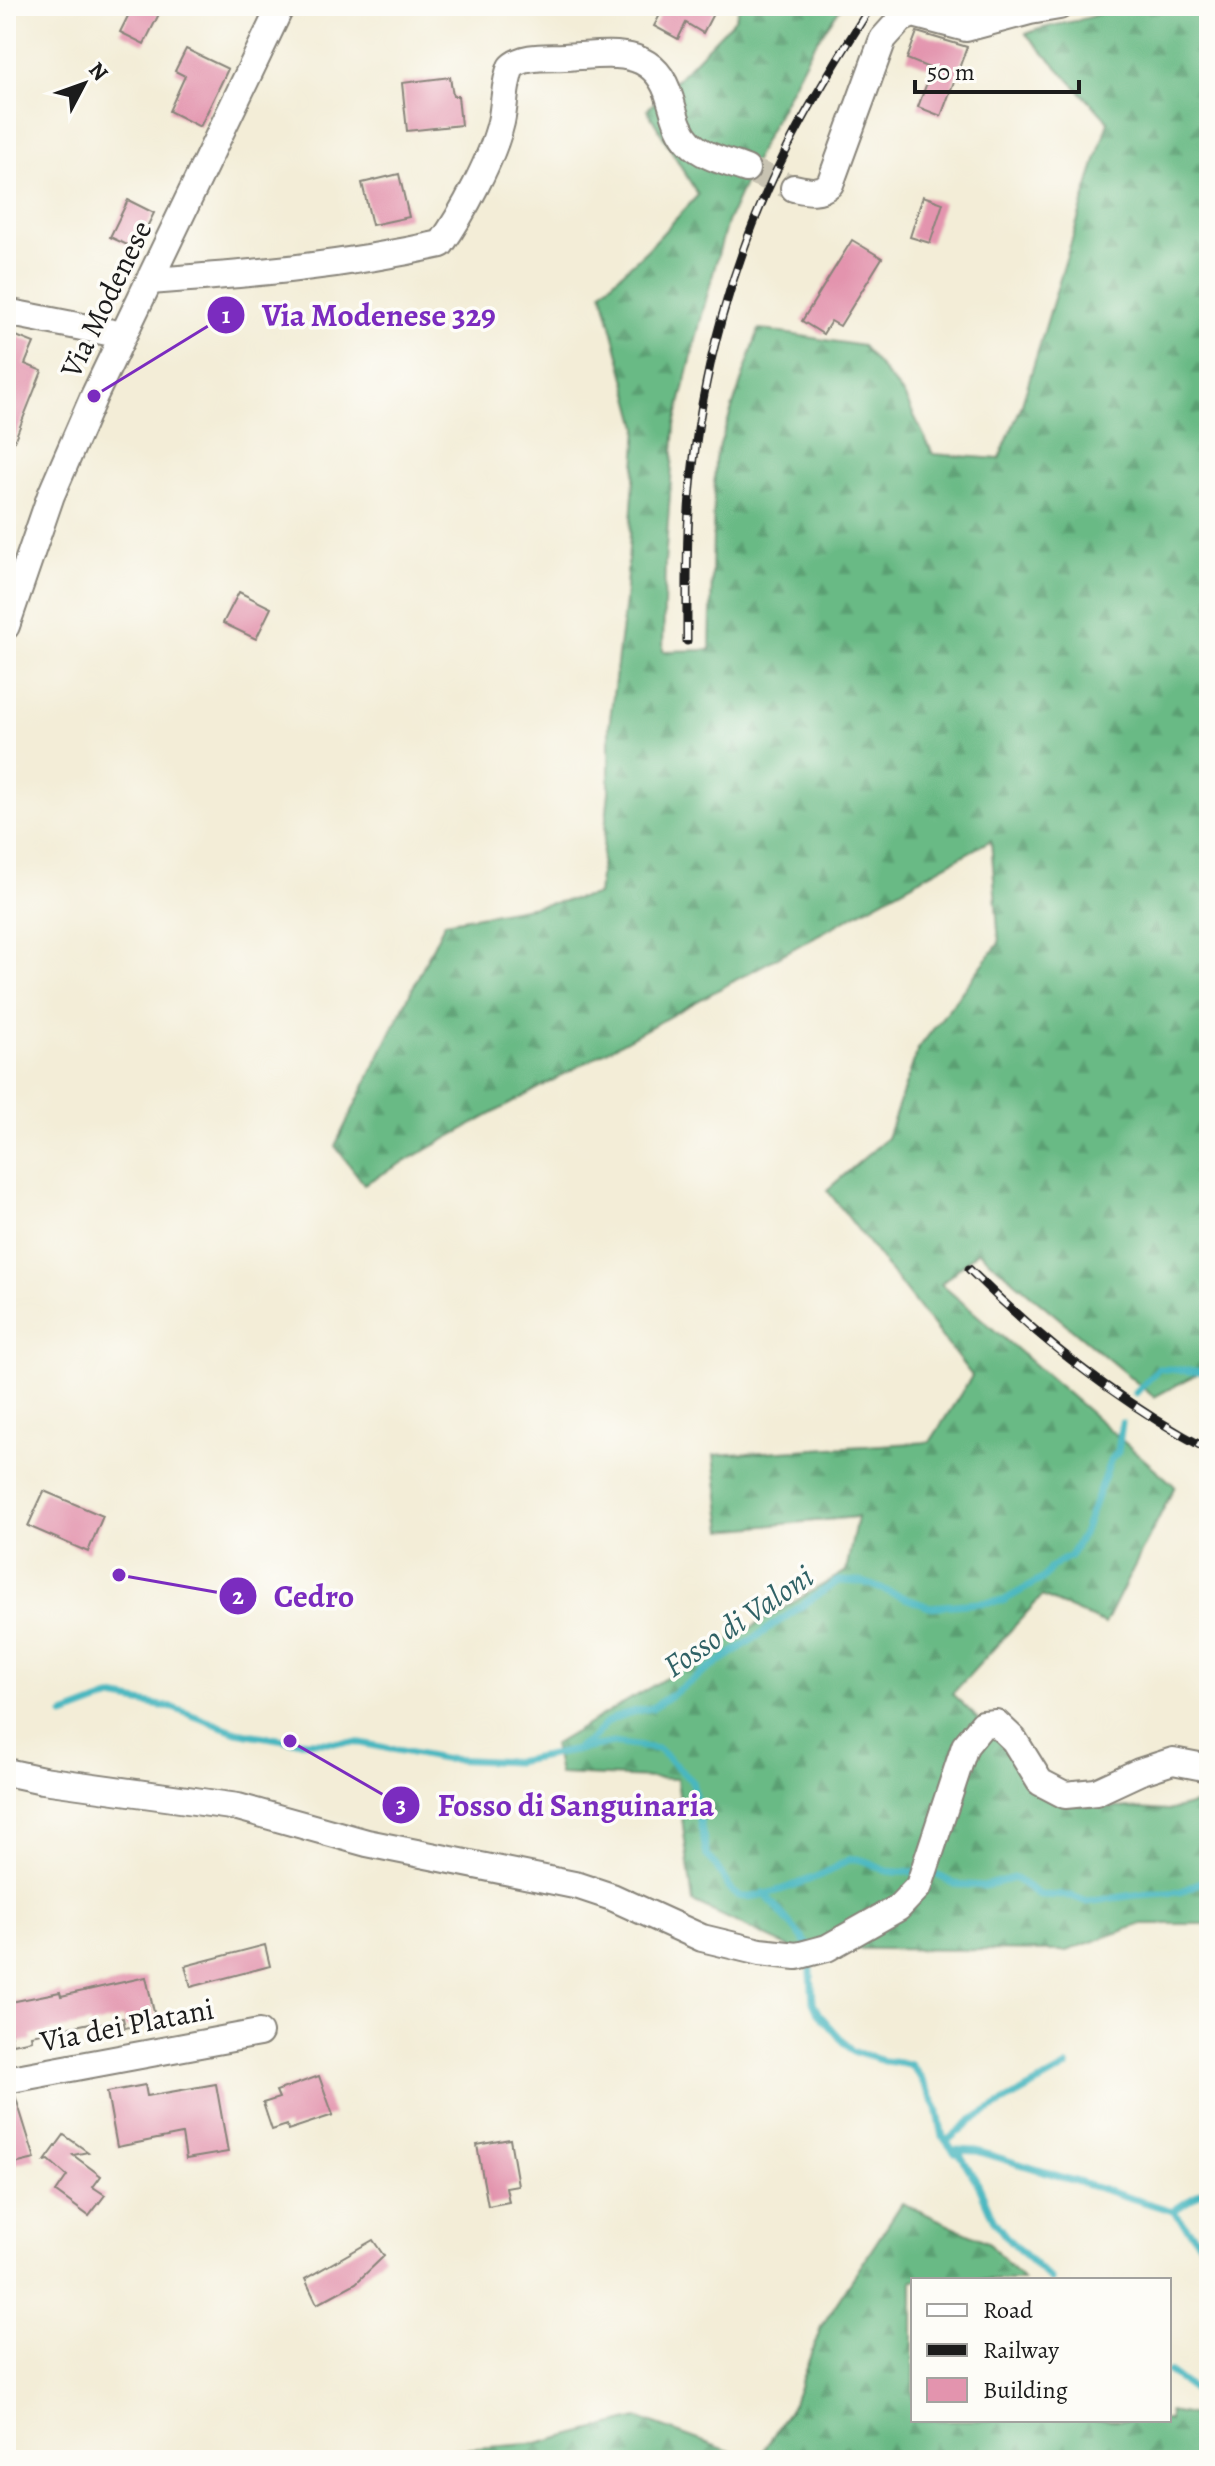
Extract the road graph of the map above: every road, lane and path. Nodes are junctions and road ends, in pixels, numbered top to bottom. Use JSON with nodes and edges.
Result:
{"nodes":[{"id":1,"x":281,"y":6,"type":"edge"},
{"id":2,"x":1059,"y":6,"type":"edge"},
{"id":3,"x":746,"y":169,"type":"tunnel mouth"},
{"id":4,"x":794,"y":188,"type":"tunnel mouth"},
{"id":5,"x":150,"y":281,"type":"junction"},
{"id":6,"x":6,"y":312,"type":"edge"},
{"id":7,"x":123,"y":335,"type":"junction"},
{"id":8,"x":6,"y":626,"type":"edge"},
{"id":9,"x":1209,"y":1768,"type":"edge"},
{"id":10,"x":6,"y":1772,"type":"edge"},
{"id":11,"x":259,"y":2033,"type":"dead end"},
{"id":12,"x":6,"y":2080,"type":"edge"}],
"edges":[{"from":1,"to":5,"type":"street","name":"Via Modenese"},
{"from":2,"to":4,"type":"street"},
{"from":3,"to":5,"type":"street"},
{"from":5,"to":7,"type":"street","name":"Via Modenese"},
{"from":6,"to":7,"type":"street"},
{"from":7,"to":8,"type":"street","name":"Via Modenese"},
{"from":9,"to":10,"type":"street"},
{"from":11,"to":12,"type":"street","name":"Via dei Platani"}]}
